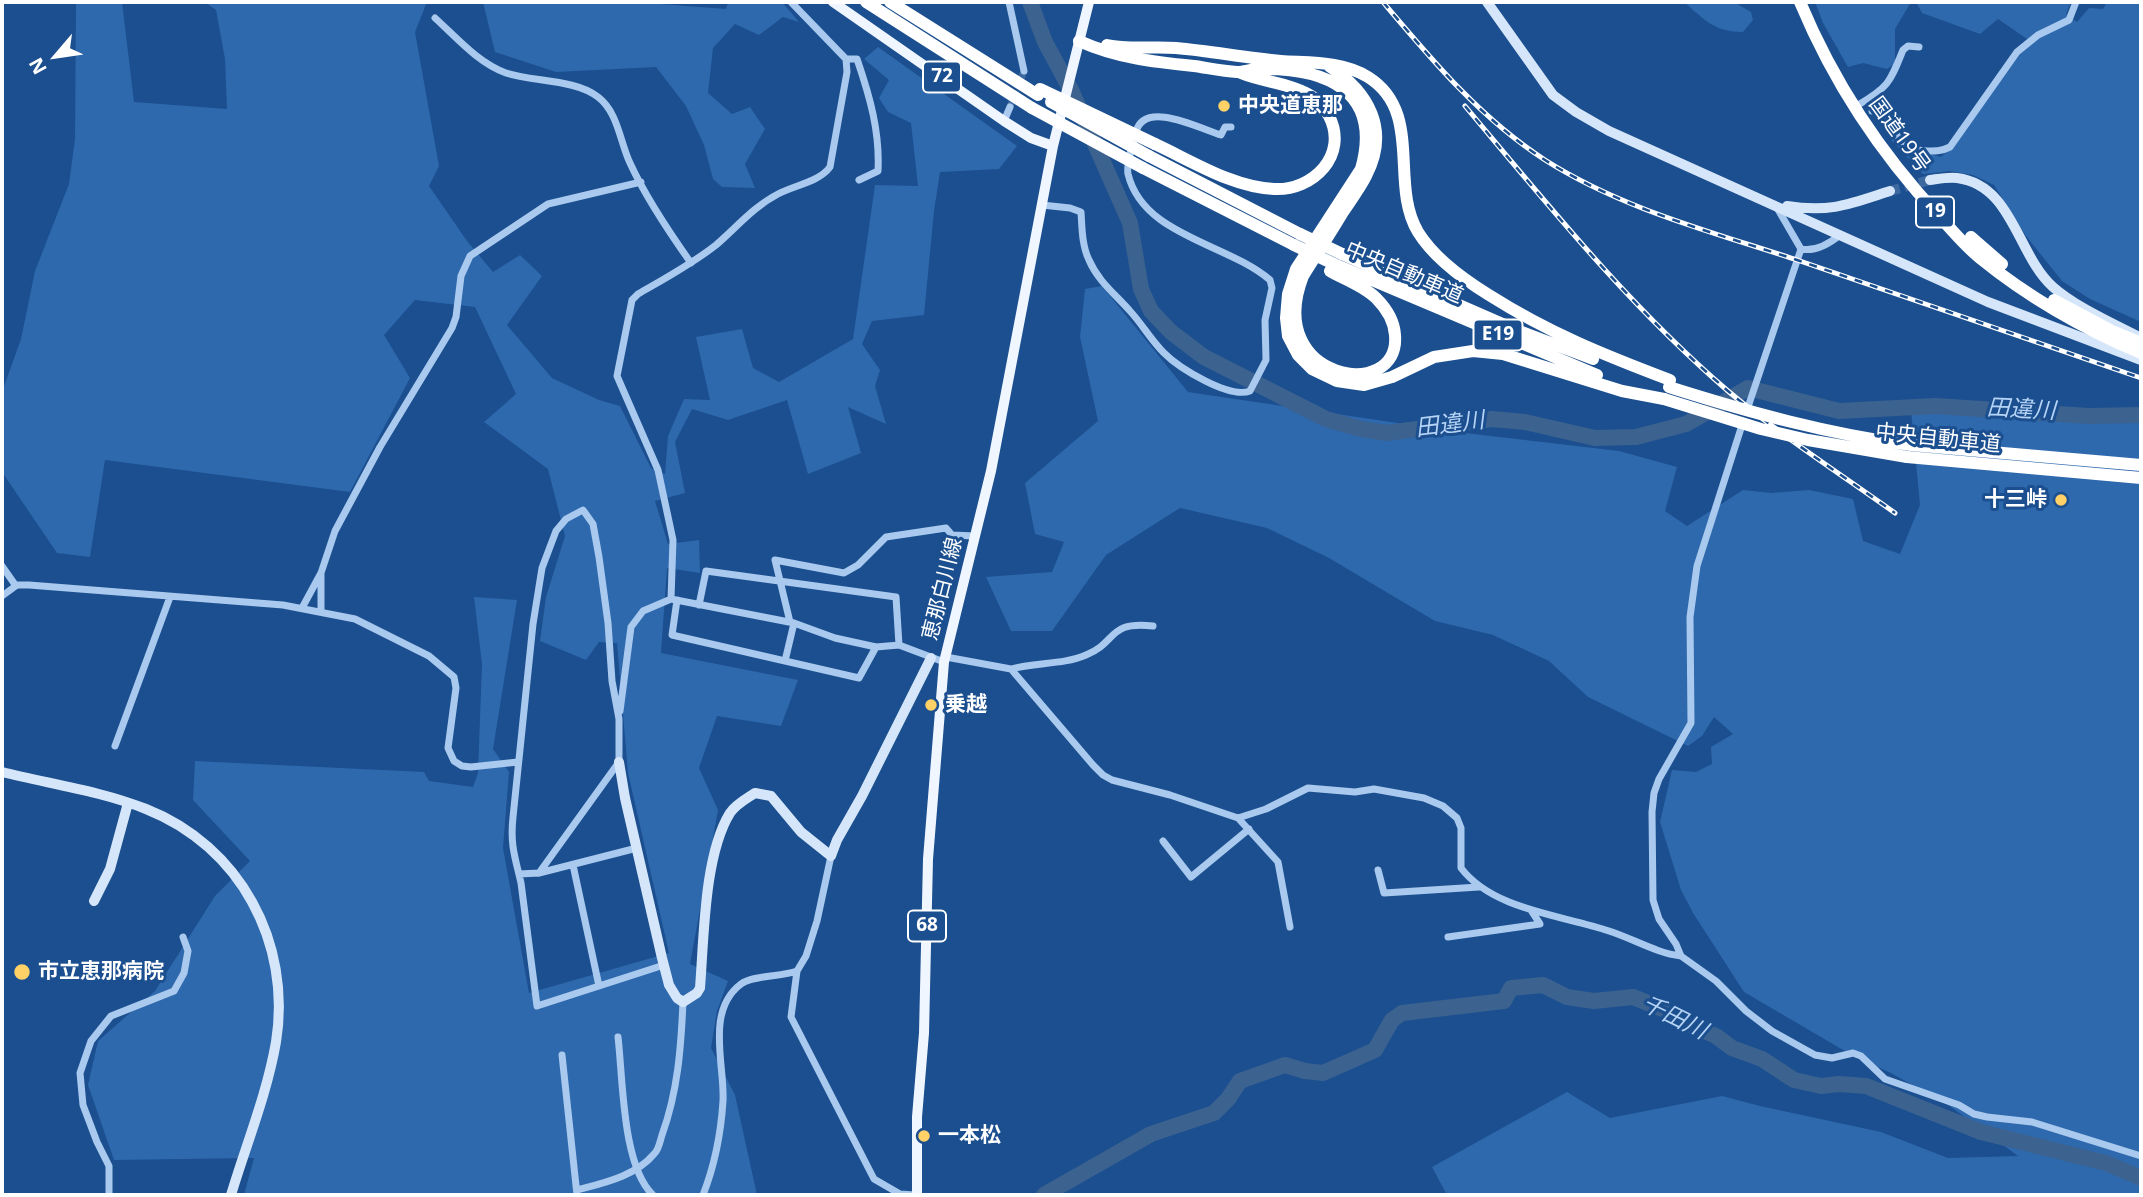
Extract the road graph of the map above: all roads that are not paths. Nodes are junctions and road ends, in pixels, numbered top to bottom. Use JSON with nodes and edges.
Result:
{"nodes":[{"id":1,"x":791,"y":2,"type":"edge"},
{"id":2,"x":833,"y":2,"type":"edge"},
{"id":3,"x":866,"y":2,"type":"edge"},
{"id":4,"x":890,"y":2,"type":"edge"},
{"id":5,"x":1009,"y":2,"type":"edge"},
{"id":6,"x":1089,"y":2,"type":"edge"},
{"id":7,"x":1487,"y":2,"type":"edge"},
{"id":8,"x":1802,"y":2,"type":"edge"},
{"id":9,"x":2076,"y":2,"type":"edge"},
{"id":10,"x":435,"y":18,"type":"dead end"},
{"id":11,"x":1079,"y":41,"type":"junction"},
{"id":12,"x":1919,"y":47,"type":"dead end"},
{"id":13,"x":846,"y":59,"type":"junction"},
{"id":14,"x":1326,"y":64,"type":"junction"},
{"id":15,"x":1024,"y":71,"type":"tunnel mouth"},
{"id":16,"x":1238,"y":72,"type":"junction"},
{"id":17,"x":1037,"y":97,"type":"junction"},
{"id":18,"x":1858,"y":105,"type":"junction"},
{"id":19,"x":1010,"y":107,"type":"tunnel mouth"},
{"id":20,"x":1872,"y":111,"type":"dead end"},
{"id":21,"x":1004,"y":121,"type":"junction"},
{"id":22,"x":1231,"y":127,"type":"dead end"},
{"id":23,"x":1053,"y":146,"type":"junction"},
{"id":24,"x":1152,"y":150,"type":"junction"},
{"id":25,"x":859,"y":180,"type":"dead end"},
{"id":26,"x":1930,"y":180,"type":"tunnel mouth"},
{"id":27,"x":641,"y":182,"type":"junction"},
{"id":28,"x":1890,"y":191,"type":"tunnel mouth"},
{"id":29,"x":1042,"y":205,"type":"junction"},
{"id":30,"x":1776,"y":206,"type":"junction"},
{"id":31,"x":1836,"y":209,"type":"junction"},
{"id":32,"x":1835,"y":233,"type":"junction"},
{"id":33,"x":1295,"y":243,"type":"junction"},
{"id":34,"x":1801,"y":249,"type":"junction"},
{"id":35,"x":691,"y":263,"type":"junction"},
{"id":36,"x":1335,"y":263,"type":"junction"},
{"id":37,"x":2141,"y":338,"type":"edge"},
{"id":38,"x":2141,"y":344,"type":"edge"},
{"id":39,"x":2141,"y":353,"type":"edge"},
{"id":40,"x":2141,"y":359,"type":"edge"},
{"id":41,"x":1668,"y":389,"type":"junction"},
{"id":42,"x":1909,"y":451,"type":"junction"},
{"id":43,"x":2141,"y":465,"type":"edge"},
{"id":44,"x":2141,"y":478,"type":"edge"},
{"id":45,"x":975,"y":536,"type":"junction"},
{"id":46,"x":2,"y":566,"type":"edge"},
{"id":47,"x":321,"y":573,"type":"junction"},
{"id":48,"x":779,"y":581,"type":"junction"},
{"id":49,"x":16,"y":586,"type":"junction"},
{"id":50,"x":2,"y":596,"type":"edge"},
{"id":51,"x":170,"y":597,"type":"junction"},
{"id":52,"x":674,"y":600,"type":"junction"},
{"id":53,"x":699,"y":605,"type":"junction"},
{"id":54,"x":302,"y":608,"type":"junction"},
{"id":55,"x":321,"y":612,"type":"junction"},
{"id":56,"x":792,"y":623,"type":"junction"},
{"id":57,"x":1153,"y":626,"type":"dead end"},
{"id":58,"x":900,"y":645,"type":"junction"},
{"id":59,"x":876,"y":647,"type":"junction"},
{"id":60,"x":931,"y":658,"type":"junction"},
{"id":61,"x":945,"y":659,"type":"junction"},
{"id":62,"x":785,"y":661,"type":"junction"},
{"id":63,"x":1011,"y":669,"type":"junction"},
{"id":64,"x":619,"y":719,"type":"junction"},
{"id":65,"x":115,"y":746,"type":"dead end"},
{"id":66,"x":518,"y":762,"type":"junction"},
{"id":67,"x":620,"y":762,"type":"junction"},
{"id":68,"x":2,"y":772,"type":"edge"},
{"id":69,"x":128,"y":803,"type":"junction"},
{"id":70,"x":1238,"y":818,"type":"junction"},
{"id":71,"x":1249,"y":829,"type":"junction"},
{"id":72,"x":1163,"y":841,"type":"dead end"},
{"id":73,"x":636,"y":848,"type":"junction"},
{"id":74,"x":831,"y":856,"type":"junction"},
{"id":75,"x":573,"y":864,"type":"junction"},
{"id":76,"x":1378,"y":870,"type":"dead end"},
{"id":77,"x":539,"y":873,"type":"junction"},
{"id":78,"x":519,"y":874,"type":"junction"},
{"id":79,"x":1479,"y":887,"type":"junction"},
{"id":80,"x":94,"y":901,"type":"dead end"},
{"id":81,"x":1531,"y":910,"type":"junction"},
{"id":82,"x":1290,"y":927,"type":"dead end"},
{"id":83,"x":183,"y":937,"type":"dead end"},
{"id":84,"x":1448,"y":937,"type":"dead end"},
{"id":85,"x":1681,"y":956,"type":"junction"},
{"id":86,"x":664,"y":965,"type":"junction"},
{"id":87,"x":797,"y":971,"type":"junction"},
{"id":88,"x":599,"y":986,"type":"junction"},
{"id":89,"x":683,"y":1002,"type":"junction"},
{"id":90,"x":618,"y":1037,"type":"dead end"},
{"id":91,"x":562,"y":1055,"type":"dead end"},
{"id":92,"x":2141,"y":1156,"type":"edge"},
{"id":93,"x":636,"y":1170,"type":"junction"},
{"id":94,"x":577,"y":1192,"type":"edge"},
{"id":95,"x":109,"y":1195,"type":"edge"},
{"id":96,"x":230,"y":1195,"type":"edge"},
{"id":97,"x":653,"y":1195,"type":"edge"},
{"id":98,"x":703,"y":1195,"type":"edge"},
{"id":99,"x":916,"y":1195,"type":"edge"}],
"edges":[{"from":1,"to":13,"type":"street"},
{"from":2,"to":21,"type":"main road","number":"72"},
{"from":3,"to":17,"type":"highway","name":"中央自動車道","number":"E19"},
{"from":4,"to":17,"type":"highway"},
{"from":5,"to":15,"type":"street"},
{"from":6,"to":11,"type":"main road","name":"恵那白川線","number":"68"},
{"from":7,"to":30,"type":"street"},
{"from":8,"to":18,"type":"highway","name":"国道19号","number":"19"},
{"from":8,"to":39,"type":"highway","name":"国道19号","number":"19"},
{"from":9,"to":20,"type":"street"},
{"from":10,"to":27,"type":"street"},
{"from":11,"to":14,"type":"highway"},
{"from":11,"to":16,"type":"highway"},
{"from":11,"to":23,"type":"main road","name":"恵那白川線","number":"68"},
{"from":12,"to":18,"type":"street"},
{"from":13,"to":25,"type":"street"},
{"from":13,"to":35,"type":"street"},
{"from":14,"to":36,"type":"highway"},
{"from":14,"to":41,"type":"highway"},
{"from":16,"to":24,"type":"highway"},
{"from":16,"to":41,"type":"highway"},
{"from":17,"to":24,"type":"highway","bridge":true},
{"from":17,"to":33,"type":"highway","name":"中央自動車道","number":"E19","bridge":true},
{"from":18,"to":38,"type":"highway","name":"国道19号","number":"19"},
{"from":19,"to":21,"type":"street"},
{"from":21,"to":23,"type":"main road","number":"72"},
{"from":22,"to":29,"type":"street"},
{"from":23,"to":29,"type":"main road","name":"恵那白川線","number":"68"},
{"from":24,"to":33,"type":"highway","name":"中央自動車道","number":"E19"},
{"from":26,"to":37,"type":"street"},
{"from":27,"to":35,"type":"street"},
{"from":27,"to":47,"type":"street"},
{"from":28,"to":31,"type":"street"},
{"from":29,"to":45,"type":"main road","name":"恵那白川線","number":"68"},
{"from":30,"to":31,"type":"street"},
{"from":30,"to":32,"type":"street"},
{"from":30,"to":34,"type":"street"},
{"from":31,"to":32,"type":"street"},
{"from":32,"to":34,"type":"street"},
{"from":32,"to":40,"type":"street"},
{"from":33,"to":36,"type":"highway","name":"中央自動車道","number":"E19","bridge":true},
{"from":34,"to":85,"type":"street"},
{"from":35,"to":52,"type":"street"},
{"from":36,"to":41,"type":"highway","name":"中央自動車道","number":"E19"},
{"from":41,"to":42,"type":"highway","name":"中央自動車道","number":"E19","bridge":true},
{"from":41,"to":42,"type":"highway","name":"中央自動車道","number":"E19","bridge":true},
{"from":42,"to":43,"type":"highway","name":"中央自動車道","number":"E19"},
{"from":42,"to":44,"type":"highway","name":"中央自動車道","number":"E19"},
{"from":45,"to":48,"type":"street"},
{"from":45,"to":61,"type":"main road","name":"恵那白川線","number":"68"},
{"from":46,"to":49,"type":"street"},
{"from":47,"to":54,"type":"street"},
{"from":47,"to":55,"type":"street"},
{"from":48,"to":53,"type":"street"},
{"from":48,"to":56,"type":"street"},
{"from":48,"to":58,"type":"street"},
{"from":49,"to":50,"type":"street"},
{"from":49,"to":51,"type":"street"},
{"from":51,"to":54,"type":"street"},
{"from":51,"to":65,"type":"street"},
{"from":52,"to":53,"type":"street"},
{"from":52,"to":62,"type":"street"},
{"from":52,"to":64,"type":"street"},
{"from":53,"to":56,"type":"street"},
{"from":54,"to":55,"type":"street"},
{"from":55,"to":66,"type":"street"},
{"from":56,"to":59,"type":"street"},
{"from":56,"to":62,"type":"street"},
{"from":57,"to":63,"type":"street"},
{"from":58,"to":59,"type":"street"},
{"from":58,"to":60,"type":"street"},
{"from":59,"to":62,"type":"street"},
{"from":60,"to":61,"type":"street"},
{"from":60,"to":74,"type":"street"},
{"from":61,"to":63,"type":"street"},
{"from":61,"to":99,"type":"main road","name":"恵那白川線","number":"68"},
{"from":63,"to":70,"type":"street"},
{"from":64,"to":66,"type":"street"},
{"from":64,"to":67,"type":"street"},
{"from":66,"to":78,"type":"street"},
{"from":67,"to":73,"type":"street"},
{"from":67,"to":77,"type":"street"},
{"from":68,"to":69,"type":"street"},
{"from":69,"to":80,"type":"street"},
{"from":69,"to":96,"type":"street"},
{"from":70,"to":71,"type":"street"},
{"from":70,"to":79,"type":"street"},
{"from":71,"to":72,"type":"street"},
{"from":71,"to":82,"type":"street"},
{"from":73,"to":75,"type":"street"},
{"from":73,"to":86,"type":"street"},
{"from":74,"to":87,"type":"street"},
{"from":74,"to":89,"type":"street"},
{"from":75,"to":77,"type":"street"},
{"from":75,"to":88,"type":"street"},
{"from":76,"to":79,"type":"street"},
{"from":77,"to":78,"type":"street"},
{"from":78,"to":88,"type":"street"},
{"from":79,"to":81,"type":"street"},
{"from":81,"to":84,"type":"street"},
{"from":81,"to":85,"type":"street"},
{"from":83,"to":95,"type":"street"},
{"from":85,"to":92,"type":"street"},
{"from":86,"to":88,"type":"street"},
{"from":86,"to":89,"type":"street"},
{"from":87,"to":98,"type":"street"},
{"from":87,"to":99,"type":"street"},
{"from":89,"to":93,"type":"street"},
{"from":90,"to":93,"type":"street"},
{"from":91,"to":94,"type":"street"},
{"from":93,"to":94,"type":"street"},
{"from":93,"to":97,"type":"street"}]}
